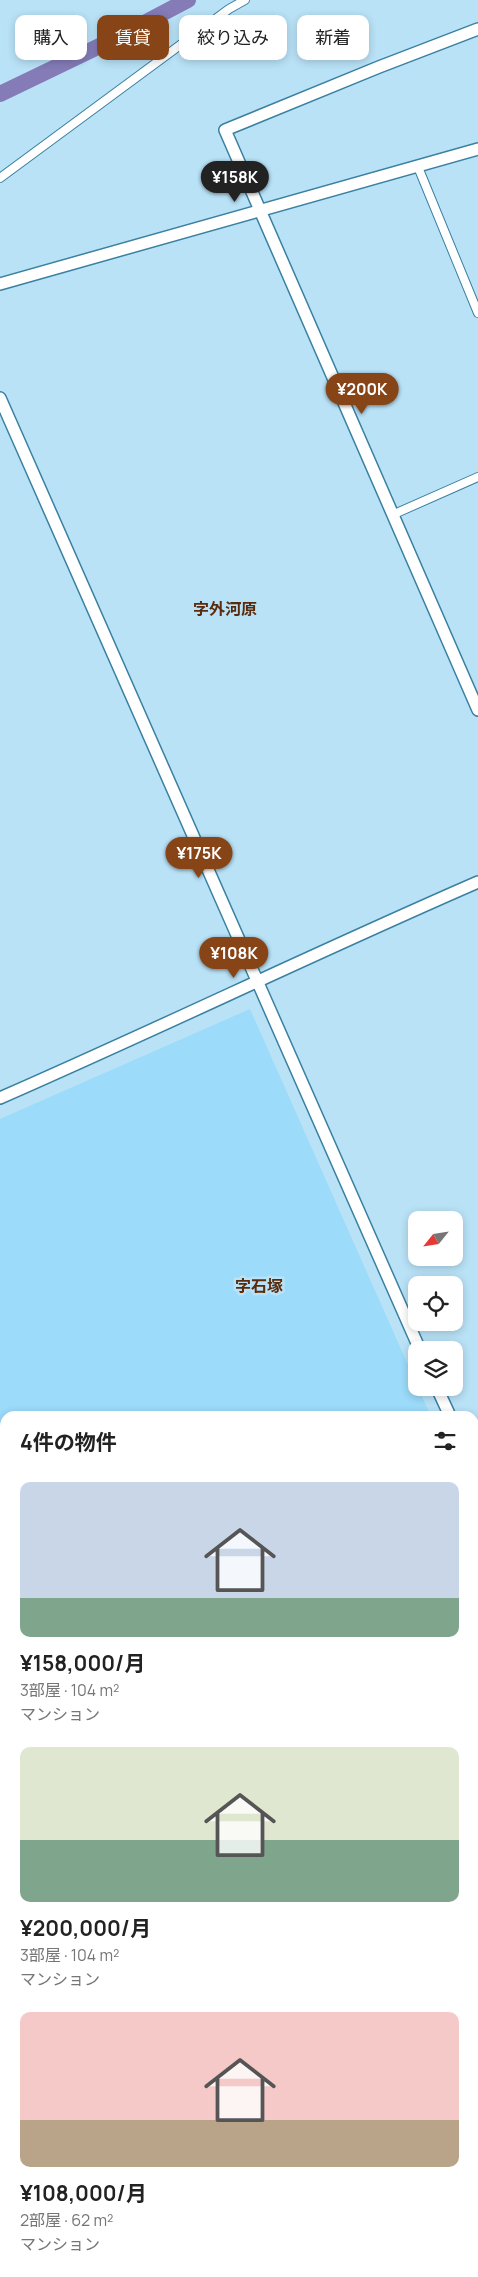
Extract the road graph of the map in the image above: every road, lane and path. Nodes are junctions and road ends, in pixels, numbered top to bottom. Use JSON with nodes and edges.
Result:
{"nodes":[{"id":1,"x":245,"y":0,"type":"edge"},
{"id":2,"x":478,"y":30,"type":"edge"},
{"id":3,"x":478,"y":149,"type":"edge"},
{"id":4,"x":418,"y":167,"type":"junction"},
{"id":5,"x":0,"y":178,"type":"edge"},
{"id":6,"x":258,"y":210,"type":"junction"},
{"id":7,"x":0,"y":284,"type":"edge"},
{"id":8,"x":478,"y":313,"type":"edge"},
{"id":9,"x":0,"y":398,"type":"edge"},
{"id":10,"x":478,"y":477,"type":"edge"},
{"id":11,"x":392,"y":515,"type":"junction"},
{"id":12,"x":478,"y":710,"type":"edge"},
{"id":13,"x":478,"y":882,"type":"edge"},
{"id":14,"x":260,"y":982,"type":"junction"},
{"id":15,"x":0,"y":1098,"type":"edge"},
{"id":16,"x":416,"y":1341,"type":"edge"},
{"id":17,"x":441,"y":1396,"type":"edge"},
{"id":18,"x":448,"y":1411,"type":"edge"}],
"edges":[{"from":1,"to":5,"type":"street"},
{"from":2,"to":6,"type":"street"},
{"from":3,"to":4,"type":"street"},
{"from":4,"to":6,"type":"street"},
{"from":4,"to":8,"type":"street"},
{"from":6,"to":7,"type":"street"},
{"from":6,"to":11,"type":"street"},
{"from":9,"to":14,"type":"street"},
{"from":10,"to":11,"type":"street"},
{"from":11,"to":12,"type":"street"},
{"from":13,"to":14,"type":"street"},
{"from":14,"to":15,"type":"street"},
{"from":14,"to":16,"type":"street"},
{"from":17,"to":18,"type":"street"}]}
